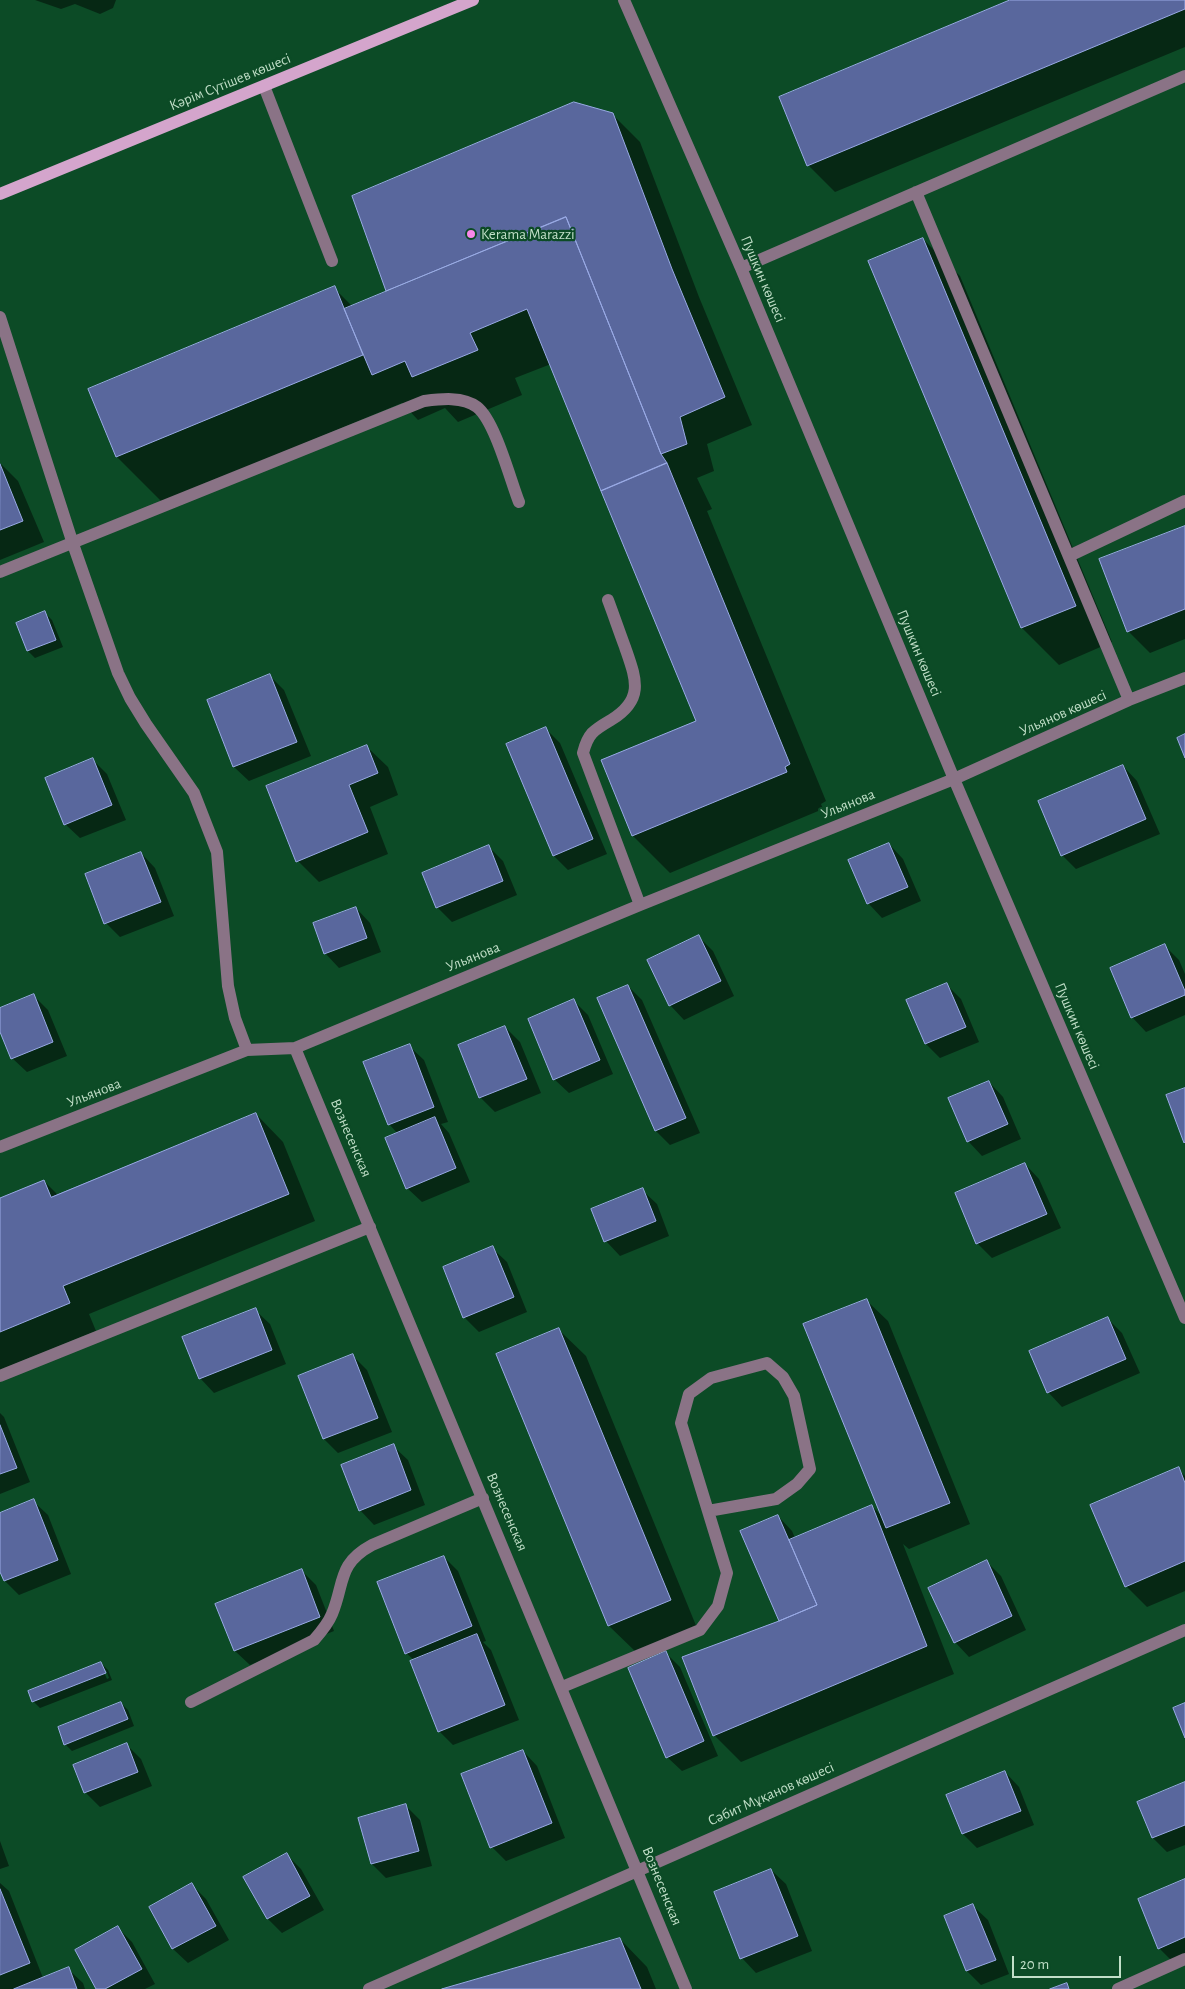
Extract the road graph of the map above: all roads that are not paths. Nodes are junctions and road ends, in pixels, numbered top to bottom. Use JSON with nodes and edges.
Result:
{"nodes":[{"id":1,"x":473,"y":0,"type":"edge"},
{"id":2,"x":624,"y":0,"type":"edge"},
{"id":3,"x":1185,"y":76,"type":"edge"},
{"id":4,"x":264,"y":86,"type":"junction"},
{"id":5,"x":916,"y":192,"type":"junction"},
{"id":6,"x":0,"y":194,"type":"edge"},
{"id":7,"x":332,"y":261,"type":"dead end"},
{"id":8,"x":741,"y":268,"type":"junction"},
{"id":9,"x":0,"y":317,"type":"edge"},
{"id":10,"x":1185,"y":501,"type":"edge"},
{"id":11,"x":519,"y":502,"type":"dead end"},
{"id":12,"x":73,"y":544,"type":"junction"},
{"id":13,"x":1069,"y":556,"type":"junction"},
{"id":14,"x":0,"y":572,"type":"edge"},
{"id":15,"x":608,"y":600,"type":"dead end"},
{"id":16,"x":1185,"y":678,"type":"edge"},
{"id":17,"x":1129,"y":700,"type":"junction"},
{"id":18,"x":954,"y":780,"type":"junction"},
{"id":19,"x":640,"y":905,"type":"junction"},
{"id":20,"x":295,"y":1048,"type":"junction"},
{"id":21,"x":247,"y":1050,"type":"junction"},
{"id":22,"x":0,"y":1147,"type":"edge"},
{"id":23,"x":370,"y":1227,"type":"junction"},
{"id":24,"x":1185,"y":1318,"type":"edge"},
{"id":25,"x":0,"y":1376,"type":"edge"},
{"id":26,"x":483,"y":1498,"type":"junction"},
{"id":27,"x":708,"y":1511,"type":"junction"},
{"id":28,"x":1185,"y":1630,"type":"edge"},
{"id":29,"x":562,"y":1687,"type":"junction"},
{"id":30,"x":191,"y":1702,"type":"dead end"},
{"id":31,"x":638,"y":1870,"type":"junction"},
{"id":32,"x":1185,"y":1959,"type":"edge"},
{"id":33,"x":370,"y":1989,"type":"edge"},
{"id":34,"x":686,"y":1989,"type":"edge"},
{"id":35,"x":1118,"y":1989,"type":"edge"}],
"edges":[{"from":1,"to":4,"type":"main road","name":"Кәрім Сүтішев көшесі"},
{"from":2,"to":8,"type":"street","name":"Пушкин көшесі"},
{"from":3,"to":5,"type":"street"},
{"from":4,"to":6,"type":"main road","name":"Кәрім Сүтішев көшесі"},
{"from":4,"to":7,"type":"street"},
{"from":5,"to":8,"type":"street"},
{"from":5,"to":13,"type":"street"},
{"from":8,"to":18,"type":"street","name":"Пушкин көшесі"},
{"from":9,"to":12,"type":"street"},
{"from":10,"to":13,"type":"street"},
{"from":11,"to":12,"type":"street"},
{"from":12,"to":14,"type":"street"},
{"from":12,"to":21,"type":"street"},
{"from":13,"to":17,"type":"street"},
{"from":15,"to":19,"type":"street"},
{"from":16,"to":17,"type":"street","name":"Ульянов көшесі"},
{"from":17,"to":18,"type":"street","name":"Ульянов көшесі"},
{"from":18,"to":19,"type":"street","name":"Ульянова"},
{"from":18,"to":24,"type":"street","name":"Пушкин көшесі"},
{"from":19,"to":20,"type":"street","name":"Ульянова"},
{"from":20,"to":21,"type":"street","name":"Ульянова"},
{"from":20,"to":23,"type":"street","name":"Вознесенская"},
{"from":21,"to":22,"type":"street","name":"Ульянова"},
{"from":23,"to":25,"type":"street"},
{"from":23,"to":26,"type":"street","name":"Вознесенская"},
{"from":26,"to":29,"type":"street","name":"Вознесенская"},
{"from":26,"to":30,"type":"street"},
{"from":27,"to":27,"type":"street"},
{"from":27,"to":29,"type":"street"},
{"from":28,"to":31,"type":"street","name":"Сәбит Мұқанов көшесі"},
{"from":29,"to":31,"type":"street","name":"Вознесенская"},
{"from":31,"to":33,"type":"street","name":"Сәбит Мұқанов көшесі"},
{"from":31,"to":34,"type":"street","name":"Вознесенская"},
{"from":32,"to":35,"type":"street"}]}
